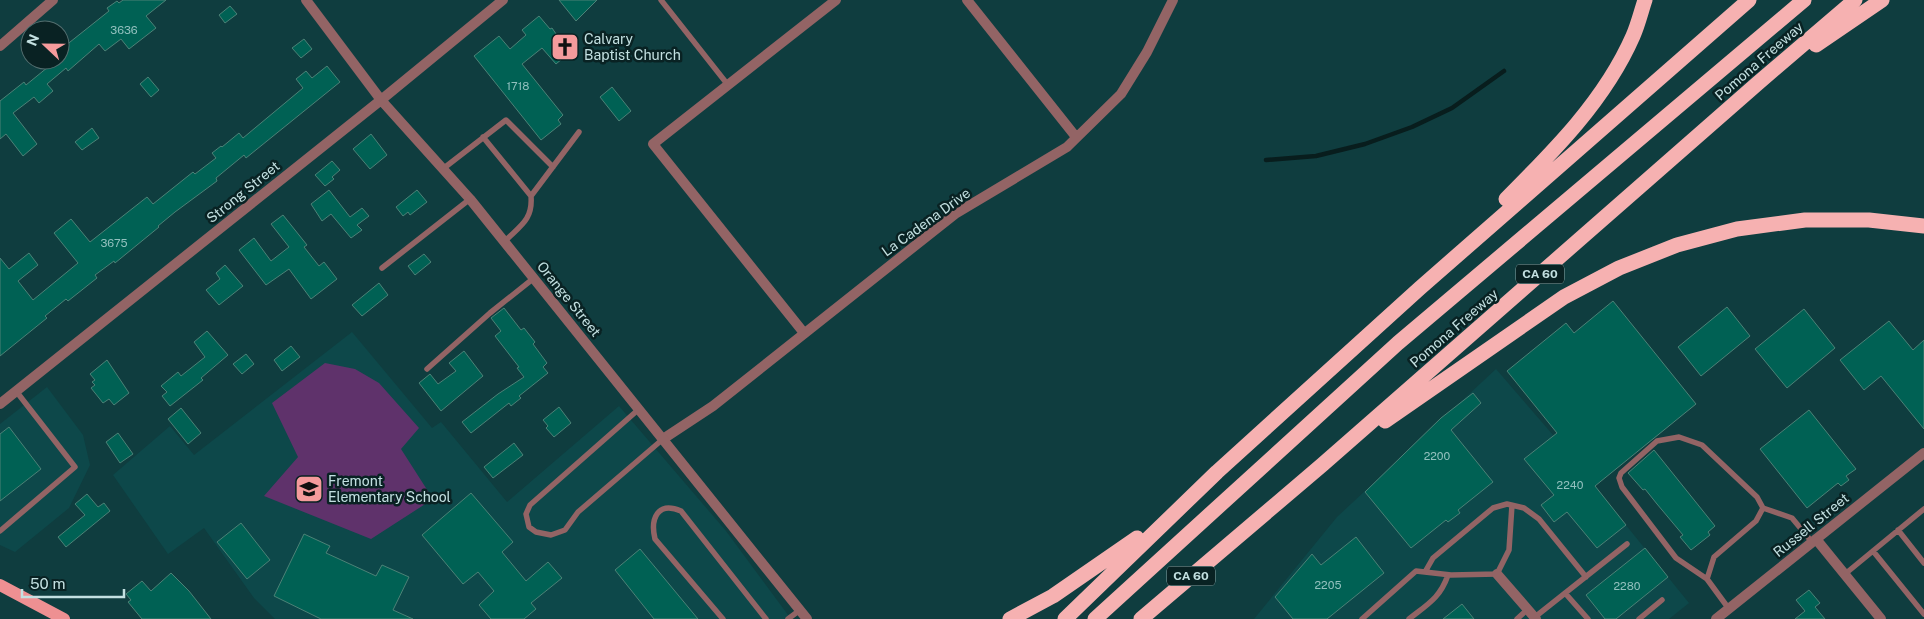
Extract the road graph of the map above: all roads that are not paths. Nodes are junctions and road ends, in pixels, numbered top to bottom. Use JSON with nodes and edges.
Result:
{"nodes":[{"id":1,"x":53,"y":0,"type":"edge"},
{"id":2,"x":306,"y":0,"type":"edge"},
{"id":3,"x":503,"y":0,"type":"edge"},
{"id":4,"x":661,"y":0,"type":"edge"},
{"id":5,"x":836,"y":0,"type":"edge"},
{"id":6,"x":967,"y":0,"type":"edge"},
{"id":7,"x":1173,"y":0,"type":"edge"},
{"id":8,"x":1645,"y":0,"type":"edge"},
{"id":9,"x":1749,"y":0,"type":"edge"},
{"id":10,"x":1804,"y":0,"type":"edge"},
{"id":11,"x":1856,"y":0,"type":"edge"},
{"id":12,"x":1882,"y":0,"type":"edge"},
{"id":13,"x":0,"y":46,"type":"edge"},
{"id":14,"x":1758,"y":83,"type":"junction"},
{"id":15,"x":728,"y":85,"type":"junction"},
{"id":16,"x":381,"y":100,"type":"junction"},
{"id":17,"x":579,"y":132,"type":"dead end"},
{"id":18,"x":484,"y":137,"type":"junction"},
{"id":19,"x":1076,"y":137,"type":"junction"},
{"id":20,"x":553,"y":167,"type":"junction"},
{"id":21,"x":444,"y":168,"type":"junction"},
{"id":22,"x":531,"y":196,"type":"junction"},
{"id":23,"x":470,"y":199,"type":"junction"},
{"id":24,"x":1924,"y":226,"type":"edge"},
{"id":25,"x":505,"y":241,"type":"junction"},
{"id":26,"x":382,"y":268,"type":"dead end"},
{"id":27,"x":534,"y":278,"type":"junction"},
{"id":28,"x":1420,"y":288,"type":"junction"},
{"id":29,"x":804,"y":333,"type":"junction"},
{"id":30,"x":427,"y":369,"type":"dead end"},
{"id":31,"x":16,"y":390,"type":"junction"},
{"id":32,"x":0,"y":404,"type":"edge"},
{"id":33,"x":639,"y":409,"type":"junction"},
{"id":34,"x":662,"y":439,"type":"junction"},
{"id":35,"x":1924,"y":453,"type":"edge"},
{"id":36,"x":1322,"y":465,"type":"junction"},
{"id":37,"x":1217,"y":472,"type":"junction"},
{"id":38,"x":1512,"y":505,"type":"junction"},
{"id":39,"x":1763,"y":508,"type":"junction"},
{"id":40,"x":1924,"y":509,"type":"edge"},
{"id":41,"x":1898,"y":530,"type":"junction"},
{"id":42,"x":0,"y":531,"type":"edge"},
{"id":43,"x":1241,"y":534,"type":"junction"},
{"id":44,"x":1814,"y":540,"type":"junction"},
{"id":45,"x":1627,"y":544,"type":"dead end"},
{"id":46,"x":1873,"y":551,"type":"junction"},
{"id":47,"x":1924,"y":563,"type":"edge"},
{"id":48,"x":1425,"y":572,"type":"junction"},
{"id":49,"x":1448,"y":574,"type":"junction"},
{"id":50,"x":1497,"y":574,"type":"junction"},
{"id":51,"x":1845,"y":574,"type":"junction"},
{"id":52,"x":1586,"y":577,"type":"junction"},
{"id":53,"x":1707,"y":579,"type":"junction"},
{"id":54,"x":0,"y":585,"type":"edge"},
{"id":55,"x":1565,"y":593,"type":"junction"},
{"id":56,"x":1662,"y":600,"type":"dead end"},
{"id":57,"x":1729,"y":609,"type":"junction"},
{"id":58,"x":800,"y":610,"type":"junction"},
{"id":59,"x":1924,"y":614,"type":"edge"},
{"id":60,"x":1533,"y":615,"type":"edge"},
{"id":61,"x":1366,"y":618,"type":"edge"},
{"id":62,"x":64,"y":619,"type":"edge"},
{"id":63,"x":723,"y":619,"type":"edge"},
{"id":64,"x":766,"y":619,"type":"edge"},
{"id":65,"x":788,"y":619,"type":"edge"},
{"id":66,"x":807,"y":619,"type":"edge"},
{"id":67,"x":1010,"y":619,"type":"edge"},
{"id":68,"x":1065,"y":619,"type":"edge"},
{"id":69,"x":1095,"y":619,"type":"edge"},
{"id":70,"x":1141,"y":619,"type":"edge"},
{"id":71,"x":1156,"y":619,"type":"edge"},
{"id":72,"x":1409,"y":619,"type":"edge"},
{"id":73,"x":1517,"y":619,"type":"edge"},
{"id":74,"x":1588,"y":619,"type":"edge"},
{"id":75,"x":1639,"y":619,"type":"edge"},
{"id":76,"x":1716,"y":619,"type":"edge"},
{"id":77,"x":1881,"y":619,"type":"edge"}],
"edges":[{"from":1,"to":13,"type":"street"},
{"from":2,"to":16,"type":"street","name":"Orange Street"},
{"from":3,"to":16,"type":"street","name":"Strong Street"},
{"from":4,"to":15,"type":"lane"},
{"from":5,"to":15,"type":"street"},
{"from":6,"to":19,"type":"street"},
{"from":7,"to":19,"type":"street","name":"La Cadena Drive"},
{"from":8,"to":28,"type":"highway"},
{"from":9,"to":28,"type":"highway"},
{"from":10,"to":69,"type":"highway","name":"Pomona Freeway","number":"CA 60"},
{"from":11,"to":14,"type":"highway","name":"Pomona Freeway","number":"CA 60"},
{"from":12,"to":14,"type":"highway"},
{"from":14,"to":36,"type":"highway","name":"Pomona Freeway","number":"CA 60"},
{"from":15,"to":29,"type":"street"},
{"from":16,"to":21,"type":"street","name":"Orange Street"},
{"from":16,"to":31,"type":"street","name":"Strong Street"},
{"from":17,"to":20,"type":"lane"},
{"from":18,"to":20,"type":"lane"},
{"from":18,"to":21,"type":"lane"},
{"from":18,"to":22,"type":"lane"},
{"from":19,"to":29,"type":"street","name":"La Cadena Drive"},
{"from":20,"to":22,"type":"lane"},
{"from":21,"to":23,"type":"street","name":"Orange Street"},
{"from":22,"to":25,"type":"lane"},
{"from":23,"to":25,"type":"street","name":"Orange Street"},
{"from":23,"to":26,"type":"lane"},
{"from":24,"to":36,"type":"highway"},
{"from":25,"to":27,"type":"street","name":"Orange Street"},
{"from":27,"to":30,"type":"lane"},
{"from":27,"to":33,"type":"street","name":"Orange Street"},
{"from":28,"to":37,"type":"highway"},
{"from":29,"to":34,"type":"street","name":"La Cadena Drive"},
{"from":31,"to":32,"type":"street","name":"Strong Street"},
{"from":31,"to":42,"type":"lane"},
{"from":33,"to":34,"type":"street","name":"Orange Street"},
{"from":33,"to":34,"type":"lane"},
{"from":34,"to":58,"type":"street","name":"Orange Street"},
{"from":35,"to":44,"type":"street","name":"Russell Street"},
{"from":36,"to":43,"type":"highway","name":"Pomona Freeway","number":"CA 60"},
{"from":37,"to":67,"type":"highway"},
{"from":37,"to":68,"type":"highway"},
{"from":38,"to":48,"type":"lane"},
{"from":38,"to":50,"type":"lane"},
{"from":38,"to":52,"type":"lane"},
{"from":39,"to":44,"type":"lane"},
{"from":39,"to":53,"type":"lane"},
{"from":39,"to":53,"type":"lane"},
{"from":40,"to":41,"type":"lane"},
{"from":41,"to":46,"type":"lane"},
{"from":41,"to":47,"type":"lane"},
{"from":43,"to":70,"type":"highway","name":"Pomona Freeway","number":"CA 60"},
{"from":43,"to":71,"type":"highway"},
{"from":44,"to":51,"type":"street"},
{"from":44,"to":57,"type":"street","name":"Russell Street"},
{"from":45,"to":52,"type":"lane"},
{"from":46,"to":51,"type":"lane"},
{"from":46,"to":59,"type":"lane"},
{"from":48,"to":49,"type":"lane"},
{"from":48,"to":61,"type":"lane"},
{"from":49,"to":50,"type":"lane"},
{"from":49,"to":72,"type":"lane"},
{"from":50,"to":60,"type":"street"},
{"from":51,"to":77,"type":"street"},
{"from":52,"to":55,"type":"lane"},
{"from":53,"to":57,"type":"lane"},
{"from":54,"to":62,"type":"main road"},
{"from":55,"to":60,"type":"lane"},
{"from":55,"to":74,"type":"lane"},
{"from":56,"to":75,"type":"lane"},
{"from":57,"to":76,"type":"street","name":"Russell Street"},
{"from":58,"to":65,"type":"lane"},
{"from":58,"to":66,"type":"street","name":"Orange Street"},
{"from":60,"to":73,"type":"lane"},
{"from":63,"to":64,"type":"lane"}]}
